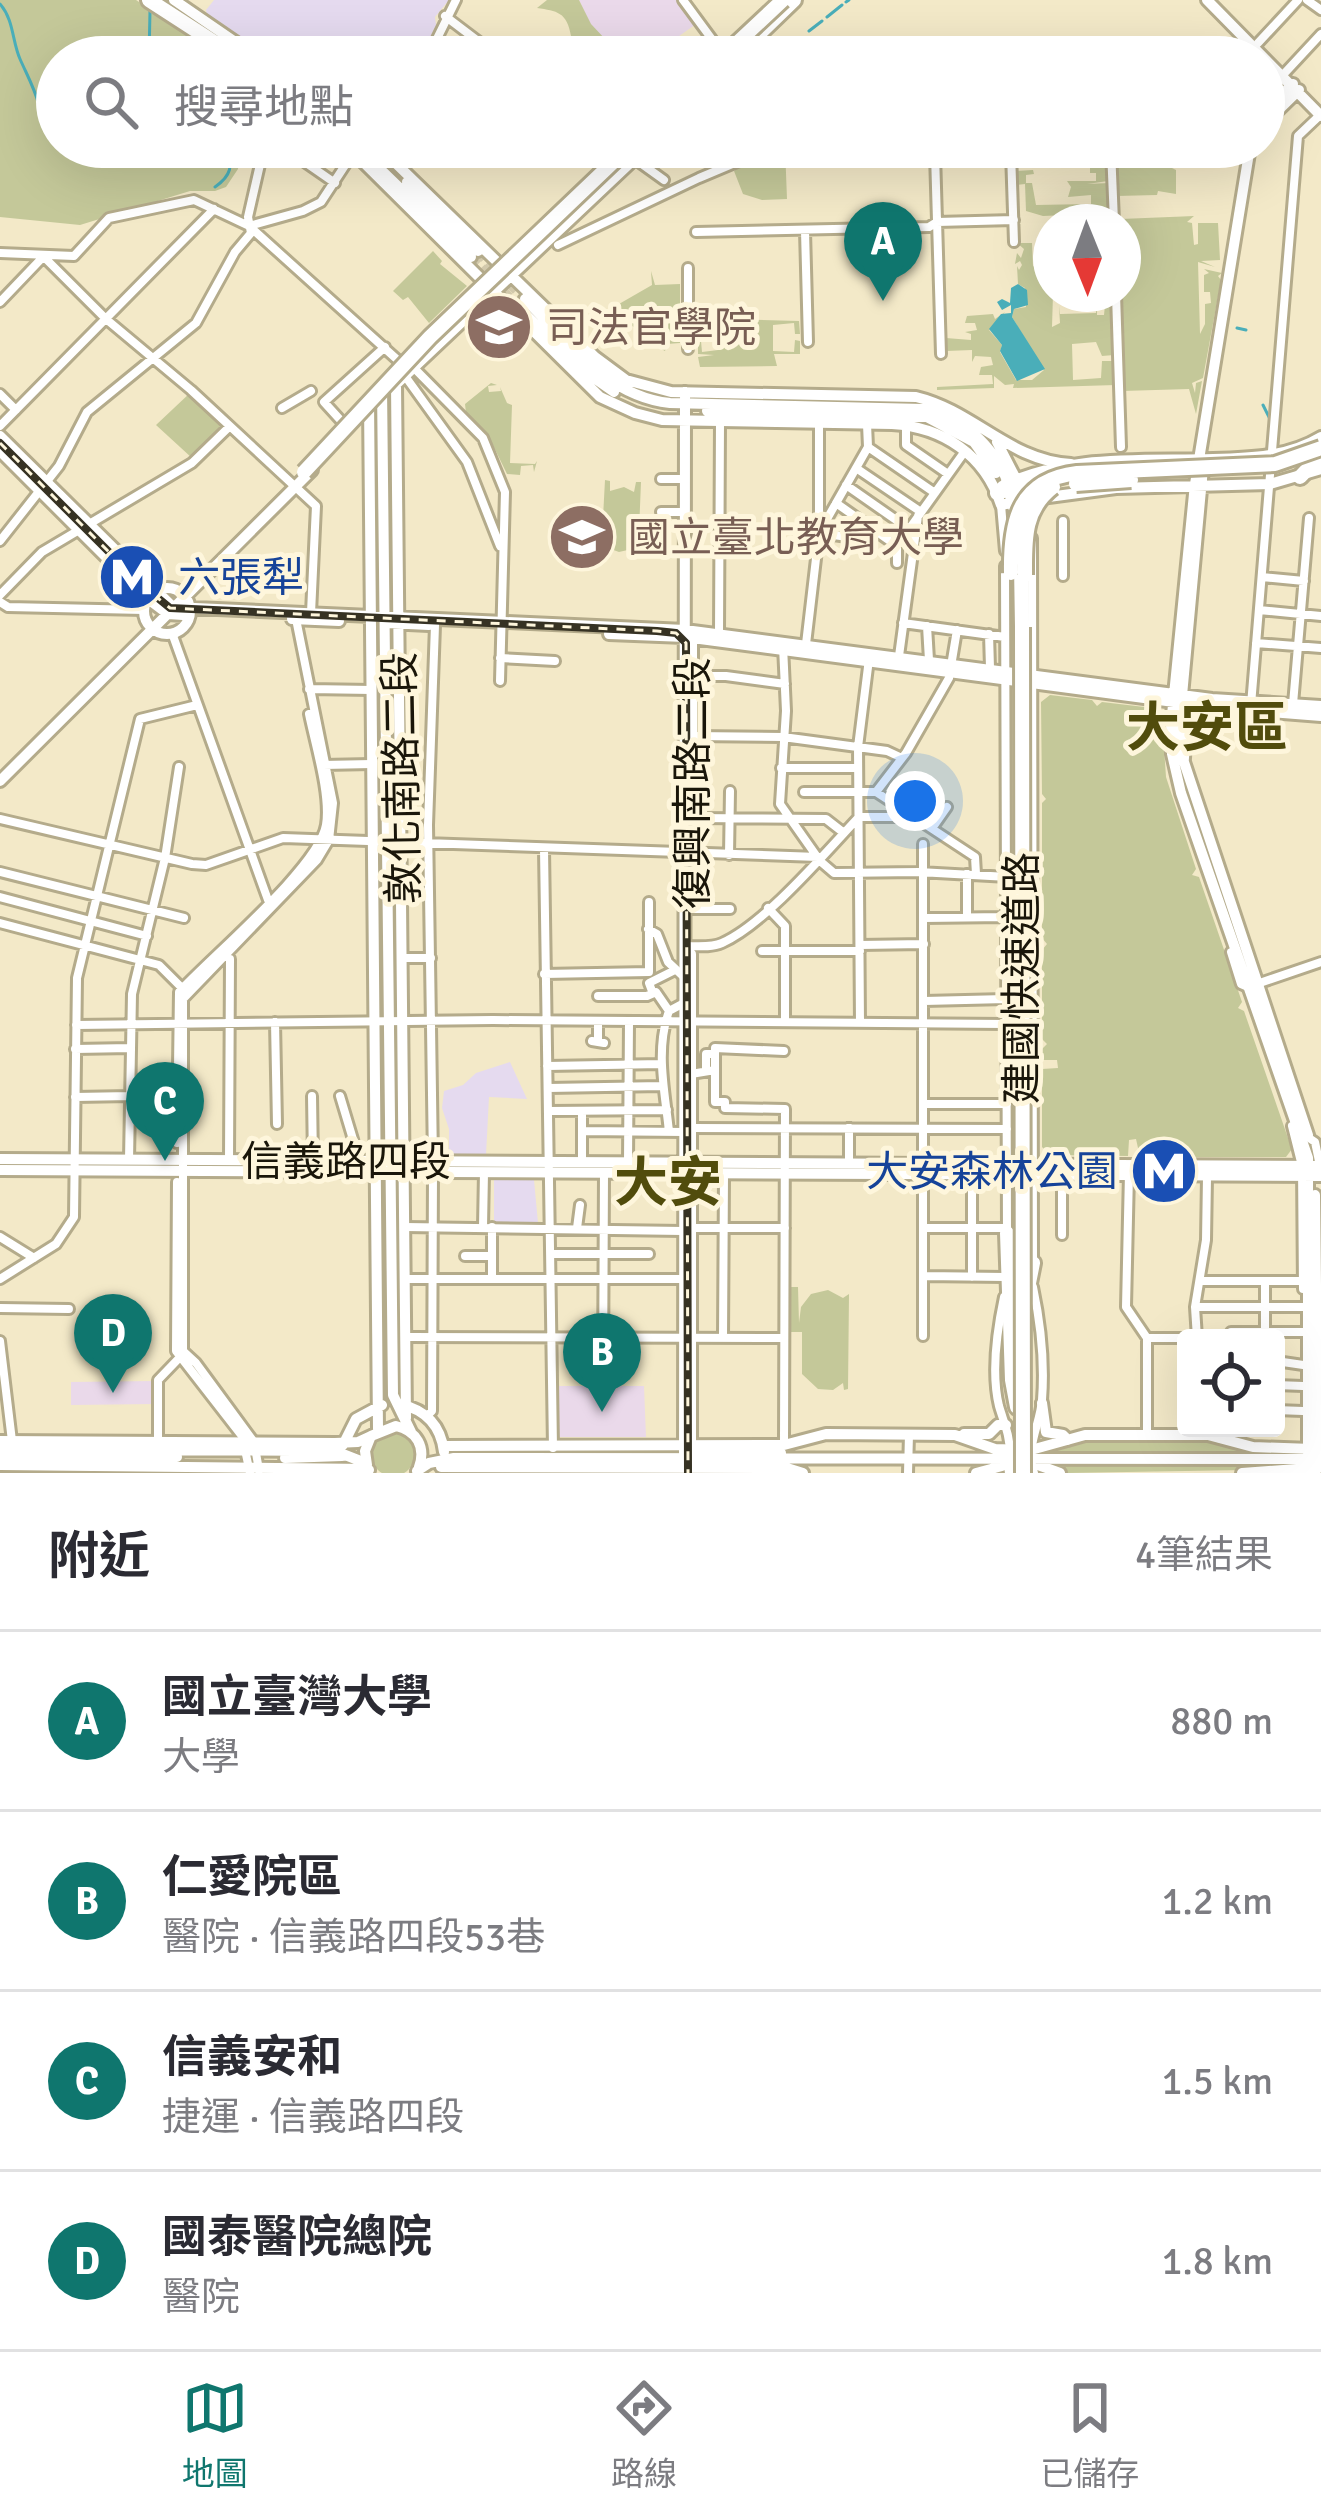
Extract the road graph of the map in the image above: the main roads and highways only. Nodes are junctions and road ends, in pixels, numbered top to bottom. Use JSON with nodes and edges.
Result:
{"nodes":[{"id":1,"x":145,"y":0,"type":"edge"},
{"id":2,"x":163,"y":0,"type":"edge"},
{"id":3,"x":174,"y":0,"type":"edge"},
{"id":4,"x":782,"y":0,"type":"edge"},
{"id":5,"x":797,"y":0,"type":"edge"},
{"id":6,"x":1210,"y":2,"type":"edge"},
{"id":7,"x":205,"y":36,"type":"edge"},
{"id":8,"x":211,"y":36,"type":"edge"},
{"id":9,"x":226,"y":36,"type":"edge"},
{"id":10,"x":747,"y":36,"type":"edge"},
{"id":11,"x":753,"y":36,"type":"edge"},
{"id":12,"x":1241,"y":36,"type":"edge"},
{"id":13,"x":1244,"y":36,"type":"edge"},
{"id":14,"x":1250,"y":36,"type":"edge"},
{"id":15,"x":1285,"y":77,"type":"edge"},
{"id":16,"x":1285,"y":78,"type":"edge"},
{"id":17,"x":1285,"y":79,"type":"edge"},
{"id":18,"x":1289,"y":82,"type":"junction"},
{"id":19,"x":1285,"y":87,"type":"edge"},
{"id":20,"x":1285,"y":89,"type":"edge"},
{"id":21,"x":1319,"y":110,"type":"edge"},
{"id":22,"x":373,"y":168,"type":"edge"},
{"id":23,"x":377,"y":168,"type":"edge"},
{"id":24,"x":394,"y":168,"type":"edge"},
{"id":25,"x":398,"y":168,"type":"edge"},
{"id":26,"x":611,"y":168,"type":"edge"},
{"id":27,"x":613,"y":168,"type":"edge"},
{"id":28,"x":1250,"y":168,"type":"edge"},
{"id":29,"x":546,"y":240,"type":"junction"},
{"id":30,"x":506,"y":268,"type":"junction"},
{"id":31,"x":485,"y":288,"type":"junction"},
{"id":32,"x":522,"y":303,"type":"tunnel mouth"},
{"id":33,"x":585,"y":366,"type":"junction"},
{"id":34,"x":626,"y":380,"type":"junction"},
{"id":35,"x":390,"y":384,"type":"junction"},
{"id":36,"x":689,"y":405,"type":"junction"},
{"id":37,"x":624,"y":409,"type":"junction"},
{"id":38,"x":992,"y":434,"type":"junction"},
{"id":39,"x":0,"y":436,"type":"edge"},
{"id":40,"x":1297,"y":448,"type":"joint"},
{"id":41,"x":1321,"y":449,"type":"edge"},
{"id":42,"x":0,"y":451,"type":"edge"},
{"id":43,"x":1201,"y":459,"type":"junction"},
{"id":44,"x":1321,"y":470,"type":"edge"},
{"id":45,"x":1071,"y":477,"type":"junction"},
{"id":46,"x":1300,"y":477,"type":"junction"},
{"id":47,"x":296,"y":481,"type":"junction"},
{"id":48,"x":1198,"y":484,"type":"junction"},
{"id":49,"x":44,"y":487,"type":"junction"},
{"id":50,"x":1009,"y":493,"type":"junction"},
{"id":51,"x":149,"y":600,"type":"junction"},
{"id":52,"x":185,"y":603,"type":"junction"},
{"id":53,"x":168,"y":609,"type":"junction"},
{"id":54,"x":294,"y":617,"type":"junction"},
{"id":55,"x":371,"y":619,"type":"junction"},
{"id":56,"x":392,"y":620,"type":"junction"},
{"id":57,"x":501,"y":625,"type":"junction"},
{"id":58,"x":150,"y":627,"type":"junction"},
{"id":59,"x":1014,"y":630,"type":"junction"},
{"id":60,"x":689,"y":634,"type":"junction"},
{"id":61,"x":783,"y":646,"type":"junction"},
{"id":62,"x":870,"y":657,"type":"junction"},
{"id":63,"x":951,"y":668,"type":"junction"},
{"id":64,"x":1005,"y":675,"type":"junction"},
{"id":65,"x":1031,"y":678,"type":"junction"},
{"id":66,"x":1179,"y":698,"type":"junction"},
{"id":67,"x":1251,"y":706,"type":"junction"},
{"id":68,"x":1321,"y":706,"type":"edge"},
{"id":69,"x":1321,"y":716,"type":"edge"},
{"id":70,"x":0,"y":777,"type":"edge"},
{"id":71,"x":394,"y":843,"type":"junction"},
{"id":72,"x":688,"y":853,"type":"junction"},
{"id":73,"x":1021,"y":921,"type":"junction"},
{"id":74,"x":688,"y":946,"type":"junction"},
{"id":75,"x":1254,"y":985,"type":"junction"},
{"id":76,"x":382,"y":1021,"type":"junction"},
{"id":77,"x":687,"y":1023,"type":"junction"},
{"id":78,"x":687,"y":1130,"type":"junction"},
{"id":79,"x":0,"y":1160,"type":"edge"},
{"id":80,"x":76,"y":1165,"type":"junction"},
{"id":81,"x":180,"y":1166,"type":"junction"},
{"id":82,"x":376,"y":1167,"type":"junction"},
{"id":83,"x":397,"y":1167,"type":"junction"},
{"id":84,"x":433,"y":1167,"type":"junction"},
{"id":85,"x":552,"y":1167,"type":"junction"},
{"id":86,"x":687,"y":1168,"type":"junction"},
{"id":87,"x":785,"y":1169,"type":"junction"},
{"id":88,"x":924,"y":1169,"type":"junction"},
{"id":89,"x":0,"y":1170,"type":"edge"},
{"id":90,"x":1007,"y":1170,"type":"junction"},
{"id":91,"x":1032,"y":1170,"type":"junction"},
{"id":92,"x":1130,"y":1171,"type":"junction"},
{"id":93,"x":1313,"y":1171,"type":"edge"},
{"id":94,"x":1319,"y":1219,"type":"edge"},
{"id":95,"x":687,"y":1229,"type":"junction"},
{"id":96,"x":1007,"y":1230,"type":"road end"},
{"id":97,"x":1033,"y":1263,"type":"road end"},
{"id":98,"x":1319,"y":1330,"type":"edge"},
{"id":99,"x":687,"y":1338,"type":"junction"},
{"id":100,"x":1311,"y":1366,"type":"edge"},
{"id":101,"x":393,"y":1403,"type":"junction"},
{"id":102,"x":1042,"y":1403,"type":"road end"},
{"id":103,"x":1017,"y":1407,"type":"junction"},
{"id":104,"x":1006,"y":1424,"type":"road end"},
{"id":105,"x":411,"y":1430,"type":"junction"},
{"id":106,"x":375,"y":1433,"type":"junction"},
{"id":107,"x":1177,"y":1434,"type":"edge"},
{"id":108,"x":955,"y":1435,"type":"junction"},
{"id":109,"x":1234,"y":1437,"type":"edge"},
{"id":110,"x":1068,"y":1440,"type":"junction"},
{"id":111,"x":9,"y":1455,"type":"edge"},
{"id":112,"x":158,"y":1457,"type":"edge"},
{"id":113,"x":445,"y":1457,"type":"edge"},
{"id":114,"x":252,"y":1458,"type":"edge"},
{"id":115,"x":343,"y":1459,"type":"edge"},
{"id":116,"x":553,"y":1459,"type":"edge"},
{"id":117,"x":688,"y":1460,"type":"edge"},
{"id":118,"x":762,"y":1461,"type":"junction"},
{"id":119,"x":1311,"y":1461,"type":"edge"},
{"id":120,"x":909,"y":1462,"type":"edge"},
{"id":121,"x":1021,"y":1462,"type":"edge"},
{"id":122,"x":787,"y":1468,"type":"junction"},
{"id":123,"x":419,"y":1469,"type":"edge"},
{"id":124,"x":369,"y":1471,"type":"edge"},
{"id":125,"x":803,"y":1473,"type":"edge"},
{"id":126,"x":976,"y":1473,"type":"edge"},
{"id":127,"x":1060,"y":1473,"type":"edge"},
{"id":128,"x":1242,"y":1473,"type":"edge"}],
"edges":[{"from":1,"to":7,"type":"highway"},
{"from":2,"to":8,"type":"highway"},
{"from":3,"to":9,"type":"main road"},
{"from":4,"to":10,"type":"highway","bridge":true},
{"from":5,"to":11,"type":"highway","bridge":true},
{"from":6,"to":12,"type":"main road"},
{"from":6,"to":13,"type":"main road"},
{"from":6,"to":14,"type":"main road"},
{"from":15,"to":18,"type":"main road"},
{"from":16,"to":18,"type":"main road"},
{"from":17,"to":18,"type":"main road"},
{"from":18,"to":19,"type":"main road"},
{"from":18,"to":20,"type":"main road"},
{"from":18,"to":21,"type":"main road"},
{"from":22,"to":31,"type":"main road"},
{"from":23,"to":24,"type":"main road"},
{"from":25,"to":30,"type":"main road"},
{"from":26,"to":30,"type":"main road"},
{"from":27,"to":29,"type":"highway","bridge":true},
{"from":28,"to":43,"type":"main road"},
{"from":29,"to":31,"type":"highway","bridge":true},
{"from":29,"to":35,"type":"highway","bridge":true},
{"from":30,"to":31,"type":"main road"},
{"from":30,"to":34,"type":"main road"},
{"from":31,"to":35,"type":"highway","bridge":true},
{"from":31,"to":37,"type":"main road"},
{"from":32,"to":33,"type":"main road"},
{"from":33,"to":34,"type":"main road"},
{"from":33,"to":36,"type":"main road"},
{"from":33,"to":37,"type":"main road"},
{"from":34,"to":36,"type":"main road"},
{"from":35,"to":47,"type":"highway","bridge":true},
{"from":35,"to":47,"type":"main road"},
{"from":35,"to":55,"type":"main road","name":"敦化南路二段"},
{"from":35,"to":56,"type":"main road","name":"敦化南路二段"},
{"from":35,"to":56,"type":"main road","name":"敦化南路二段"},
{"from":36,"to":37,"type":"main road"},
{"from":36,"to":38,"type":"main road"},
{"from":36,"to":50,"type":"main road"},
{"from":36,"to":50,"type":"main road"},
{"from":36,"to":60,"type":"main road","name":"復興南路二段"},
{"from":36,"to":60,"type":"main road","name":"復興南路二段"},
{"from":38,"to":45,"type":"main road"},
{"from":38,"to":50,"type":"main road"},
{"from":39,"to":49,"type":"main road"},
{"from":40,"to":41,"type":"highway"},
{"from":40,"to":43,"type":"main road"},
{"from":41,"to":45,"type":"highway","bridge":true},
{"from":41,"to":46,"type":"highway"},
{"from":41,"to":59,"type":"highway","name":"建國快速道路","bridge":true},
{"from":42,"to":49,"type":"main road"},
{"from":43,"to":45,"type":"main road"},
{"from":43,"to":48,"type":"main road"},
{"from":44,"to":46,"type":"main road"},
{"from":45,"to":48,"type":"main road"},
{"from":45,"to":50,"type":"highway"},
{"from":45,"to":50,"type":"main road"},
{"from":46,"to":48,"type":"main road"},
{"from":47,"to":52,"type":"main road"},
{"from":48,"to":66,"type":"main road"},
{"from":49,"to":51,"type":"main road"},
{"from":50,"to":59,"type":"highway","name":"建國快速道路"},
{"from":51,"to":52,"type":"main road"},
{"from":51,"to":53,"type":"main road"},
{"from":51,"to":58,"type":"main road"},
{"from":52,"to":53,"type":"main road"},
{"from":52,"to":53,"type":"main road"},
{"from":52,"to":54,"type":"main road"},
{"from":52,"to":58,"type":"main road"},
{"from":53,"to":58,"type":"main road"},
{"from":54,"to":55,"type":"main road"},
{"from":54,"to":55,"type":"main road"},
{"from":55,"to":56,"type":"main road"},
{"from":55,"to":76,"type":"main road","name":"敦化南路二段"},
{"from":56,"to":57,"type":"main road"},
{"from":56,"to":57,"type":"main road"},
{"from":56,"to":71,"type":"main road","name":"敦化南路二段"},
{"from":57,"to":60,"type":"main road"},
{"from":58,"to":70,"type":"main road"},
{"from":59,"to":73,"type":"highway","name":"建國快速道路","bridge":true},
{"from":59,"to":103,"type":"highway","name":"建國快速道路","bridge":true},
{"from":60,"to":61,"type":"main road"},
{"from":60,"to":61,"type":"main road"},
{"from":60,"to":72,"type":"main road","name":"復興南路二段"},
{"from":60,"to":72,"type":"main road","name":"復興南路二段"},
{"from":61,"to":62,"type":"main road"},
{"from":61,"to":62,"type":"main road"},
{"from":62,"to":63,"type":"main road"},
{"from":62,"to":63,"type":"main road"},
{"from":63,"to":64,"type":"main road"},
{"from":63,"to":64,"type":"main road"},
{"from":64,"to":65,"type":"main road"},
{"from":65,"to":66,"type":"main road"},
{"from":65,"to":73,"type":"highway","bridge":true},
{"from":66,"to":67,"type":"main road"},
{"from":66,"to":75,"type":"main road"},
{"from":66,"to":75,"type":"main road"},
{"from":67,"to":68,"type":"main road"},
{"from":67,"to":69,"type":"main road"},
{"from":71,"to":76,"type":"main road","name":"敦化南路二段"},
{"from":71,"to":83,"type":"main road","name":"敦化南路二段"},
{"from":72,"to":74,"type":"main road","name":"復興南路二段"},
{"from":72,"to":74,"type":"main road","name":"復興南路二段"},
{"from":73,"to":121,"type":"highway","name":"建國快速道路","bridge":true},
{"from":74,"to":77,"type":"main road","name":"復興南路二段"},
{"from":74,"to":77,"type":"main road","name":"復興南路二段"},
{"from":75,"to":93,"type":"main road"},
{"from":75,"to":93,"type":"main road"},
{"from":76,"to":82,"type":"main road","name":"敦化南路二段"},
{"from":76,"to":83,"type":"main road","name":"敦化南路二段"},
{"from":77,"to":78,"type":"main road","name":"復興南路二段"},
{"from":77,"to":78,"type":"main road","name":"復興南路二段"},
{"from":78,"to":86,"type":"main road","name":"復興南路二段"},
{"from":79,"to":80,"type":"main road","name":"信義路四段"},
{"from":80,"to":81,"type":"main road","name":"信義路四段"},
{"from":80,"to":81,"type":"main road","name":"信義路四段"},
{"from":80,"to":89,"type":"main road","name":"信義路四段"},
{"from":81,"to":82,"type":"main road","name":"信義路四段"},
{"from":81,"to":82,"type":"main road","name":"信義路四段"},
{"from":82,"to":83,"type":"main road","name":"信義路四段"},
{"from":82,"to":101,"type":"main road","name":"敦化南路二段"},
{"from":83,"to":84,"type":"main road","name":"信義路四段"},
{"from":83,"to":101,"type":"main road"},
{"from":83,"to":101,"type":"main road"},
{"from":84,"to":85,"type":"main road","name":"信義路四段"},
{"from":84,"to":85,"type":"main road","name":"信義路四段"},
{"from":85,"to":86,"type":"main road","name":"信義路四段"},
{"from":85,"to":86,"type":"main road","name":"信義路四段"},
{"from":86,"to":87,"type":"main road"},
{"from":86,"to":87,"type":"main road"},
{"from":86,"to":95,"type":"main road","name":"復興南路二段"},
{"from":87,"to":88,"type":"main road"},
{"from":87,"to":88,"type":"main road"},
{"from":88,"to":90,"type":"main road"},
{"from":88,"to":90,"type":"main road"},
{"from":90,"to":91,"type":"main road"},
{"from":91,"to":92,"type":"main road"},
{"from":91,"to":92,"type":"main road"},
{"from":92,"to":93,"type":"main road"},
{"from":92,"to":93,"type":"main road"},
{"from":93,"to":94,"type":"main road"},
{"from":93,"to":100,"type":"main road"},
{"from":94,"to":98,"type":"main road"},
{"from":95,"to":99,"type":"main road"},
{"from":95,"to":99,"type":"main road"},
{"from":96,"to":103,"type":"highway"},
{"from":97,"to":121,"type":"highway","bridge":true},
{"from":98,"to":100,"type":"main road"},
{"from":99,"to":117,"type":"main road"},
{"from":100,"to":119,"type":"main road"},
{"from":101,"to":105,"type":"main road"},
{"from":101,"to":106,"type":"main road"},
{"from":101,"to":113,"type":"main road"},
{"from":101,"to":115,"type":"main road"},
{"from":102,"to":110,"type":"main road"},
{"from":103,"to":121,"type":"highway","name":"建國快速道路","bridge":true},
{"from":104,"to":108,"type":"main road"},
{"from":105,"to":106,"type":"main road"},
{"from":105,"to":113,"type":"main road"},
{"from":105,"to":123,"type":"main road"},
{"from":106,"to":115,"type":"main road"},
{"from":106,"to":124,"type":"main road"},
{"from":107,"to":110,"type":"main road"},
{"from":108,"to":117,"type":"main road"},
{"from":108,"to":121,"type":"main road"},
{"from":109,"to":119,"type":"main road"},
{"from":110,"to":121,"type":"main road"},
{"from":111,"to":112,"type":"main road"},
{"from":112,"to":114,"type":"main road"},
{"from":113,"to":116,"type":"main road"},
{"from":113,"to":116,"type":"main road"},
{"from":113,"to":123,"type":"main road"},
{"from":114,"to":115,"type":"main road"},
{"from":114,"to":115,"type":"main road"},
{"from":115,"to":124,"type":"main road"},
{"from":116,"to":117,"type":"main road"},
{"from":116,"to":117,"type":"main road"},
{"from":117,"to":118,"type":"main road"},
{"from":117,"to":120,"type":"main road"},
{"from":117,"to":122,"type":"main road"},
{"from":118,"to":120,"type":"main road"},
{"from":118,"to":122,"type":"main road"},
{"from":119,"to":121,"type":"main road"},
{"from":119,"to":128,"type":"main road"},
{"from":120,"to":121,"type":"main road"},
{"from":121,"to":126,"type":"main road"},
{"from":121,"to":127,"type":"main road"},
{"from":122,"to":125,"type":"main road"}]}
